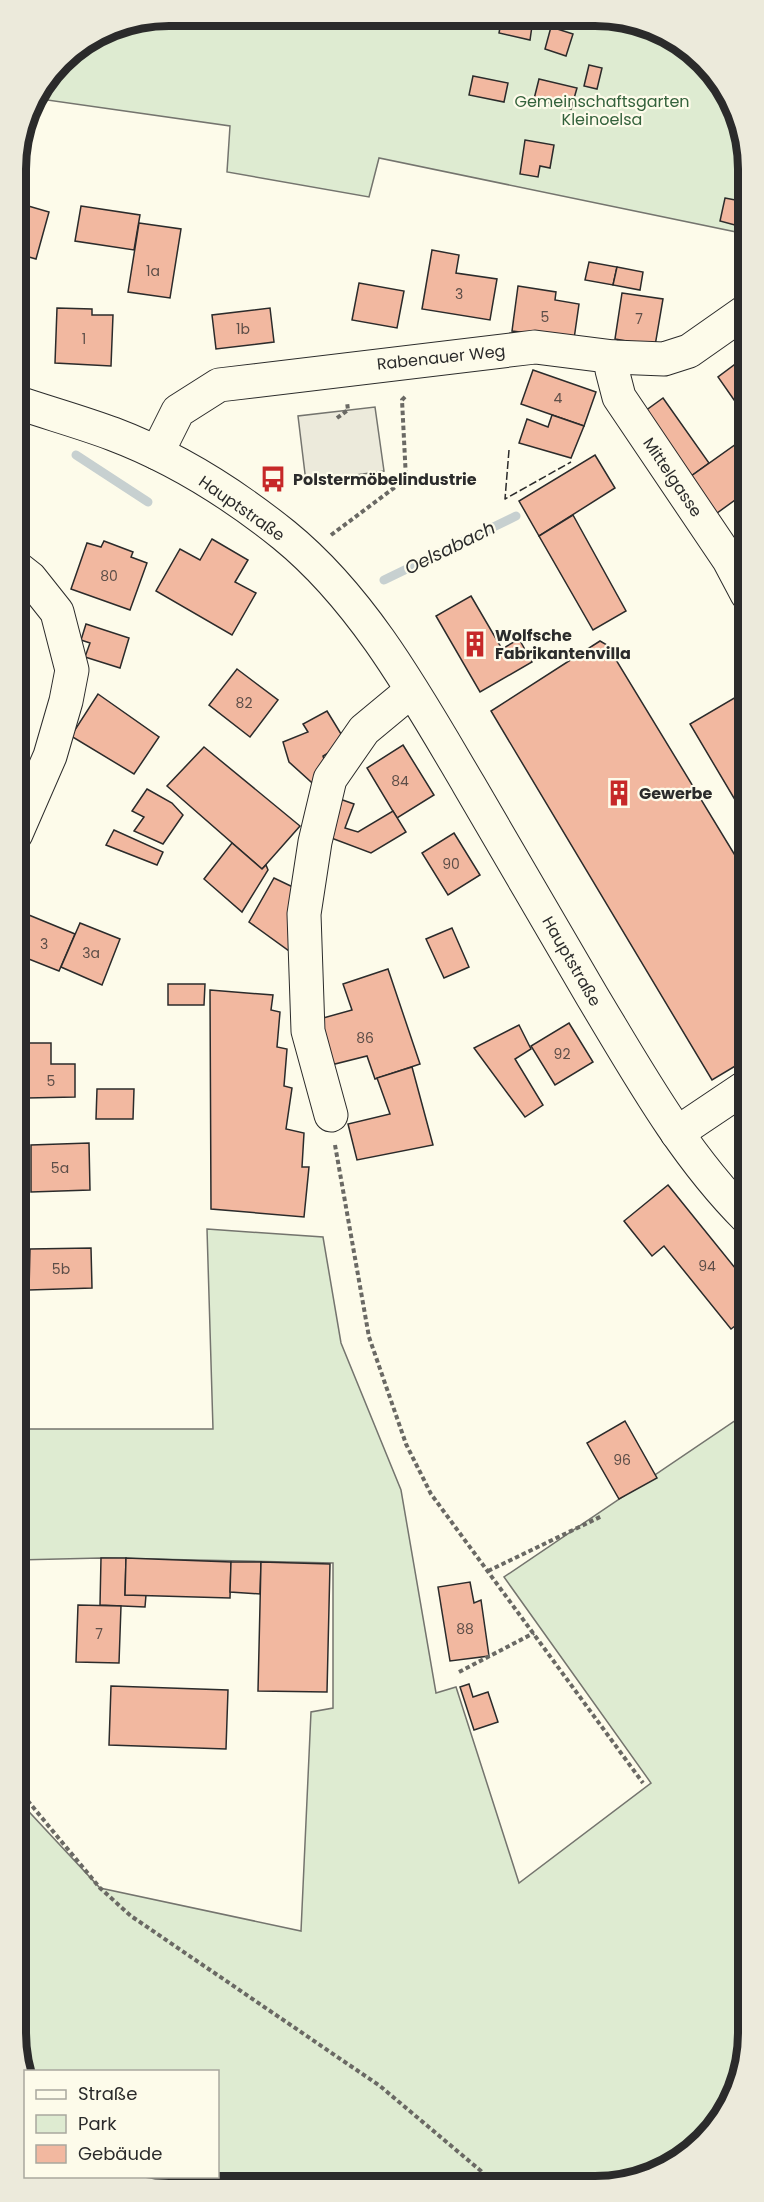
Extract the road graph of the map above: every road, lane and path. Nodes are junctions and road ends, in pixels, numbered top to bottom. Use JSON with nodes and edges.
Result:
{"nodes":[{"id":1,"x":738,"y":317,"type":"edge"},
{"id":2,"x":614,"y":357,"type":"junction"},
{"id":3,"x":428,"y":358,"type":"junction"},
{"id":4,"x":26,"y":405,"type":"edge"},
{"id":5,"x":157,"y":453,"type":"junction"},
{"id":6,"x":304,"y":555,"type":"junction"},
{"id":7,"x":26,"y":575,"type":"edge"},
{"id":8,"x":738,"y":577,"type":"edge"},
{"id":9,"x":411,"y":691,"type":"junction"},
{"id":10,"x":26,"y":811,"type":"edge"},
{"id":11,"x":738,"y":1092,"type":"edge"},
{"id":12,"x":331,"y":1115,"type":"joint"},
{"id":13,"x":677,"y":1133,"type":"junction"},
{"id":14,"x":738,"y":1210,"type":"edge"},
{"id":15,"x":602,"y":1516,"type":"dead end"},
{"id":16,"x":488,"y":1571,"type":"junction"},
{"id":17,"x":534,"y":1633,"type":"junction"},
{"id":18,"x":459,"y":1672,"type":"dead end"},
{"id":19,"x":643,"y":1782,"type":"dead end"},
{"id":20,"x":26,"y":1799,"type":"edge"},
{"id":21,"x":486,"y":2176,"type":"edge"}],
"edges":[{"from":1,"to":2,"type":"street","name":"Rabenauer Weg"},
{"from":2,"to":3,"type":"street","name":"Rabenauer Weg"},
{"from":2,"to":8,"type":"street","name":"Mittelgasse"},
{"from":3,"to":5,"type":"street","name":"Rabenauer Weg"},
{"from":3,"to":6,"type":"path"},
{"from":4,"to":5,"type":"street","name":"Hauptstraße"},
{"from":5,"to":6,"type":"street","name":"Hauptstraße"},
{"from":6,"to":9,"type":"street","name":"Hauptstraße"},
{"from":7,"to":10,"type":"street"},
{"from":9,"to":12,"type":"street"},
{"from":9,"to":13,"type":"street","name":"Hauptstraße"},
{"from":11,"to":13,"type":"street"},
{"from":12,"to":16,"type":"path"},
{"from":13,"to":14,"type":"street","name":"Hauptstraße"},
{"from":15,"to":16,"type":"path"},
{"from":16,"to":17,"type":"path"},
{"from":17,"to":18,"type":"path"},
{"from":17,"to":19,"type":"path"},
{"from":20,"to":21,"type":"path"}]}
